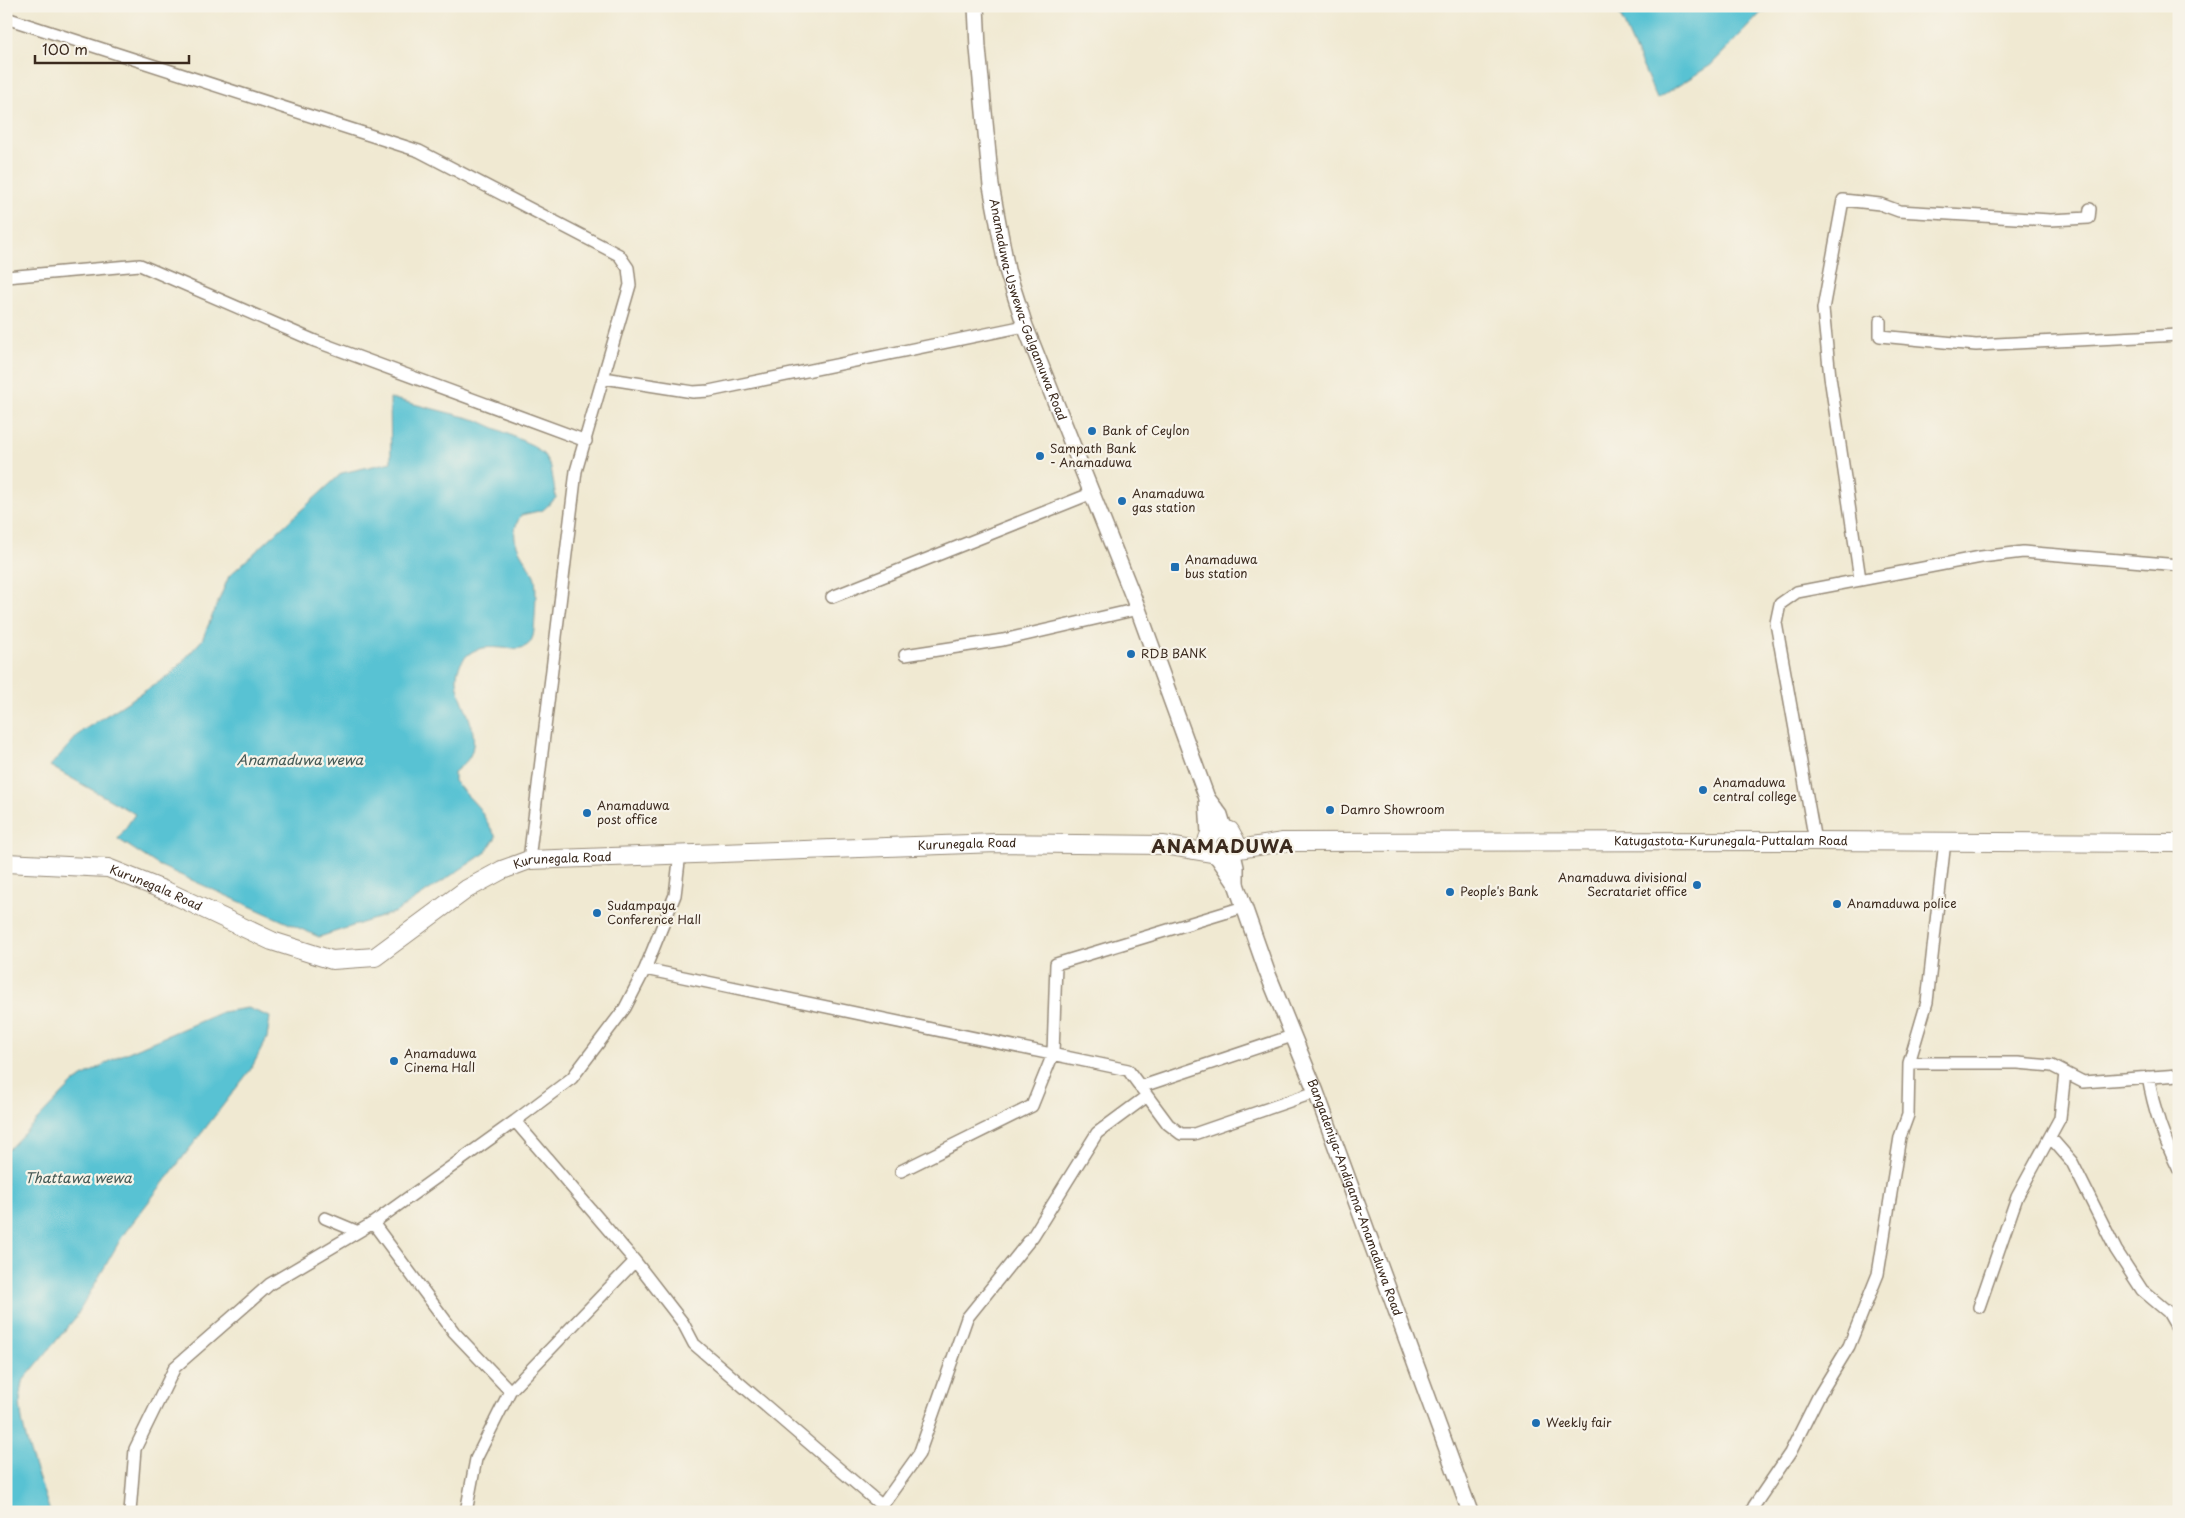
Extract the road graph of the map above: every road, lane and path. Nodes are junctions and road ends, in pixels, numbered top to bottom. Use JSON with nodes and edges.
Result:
{"nodes":[{"id":1,"x":976,"y":6,"type":"edge"},
{"id":2,"x":6,"y":18,"type":"edge"},
{"id":3,"x":2090,"y":209,"type":"dead end"},
{"id":4,"x":6,"y":277,"type":"edge"},
{"id":5,"x":1880,"y":321,"type":"dead end"},
{"id":6,"x":1025,"y":326,"type":"junction"},
{"id":7,"x":2179,"y":335,"type":"edge"},
{"id":8,"x":604,"y":378,"type":"junction"},
{"id":9,"x":586,"y":441,"type":"junction"},
{"id":10,"x":1090,"y":494,"type":"junction"},
{"id":11,"x":2179,"y":564,"type":"edge"},
{"id":12,"x":1860,"y":579,"type":"junction"},
{"id":13,"x":832,"y":597,"type":"dead end"},
{"id":14,"x":1138,"y":609,"type":"junction"},
{"id":15,"x":905,"y":655,"type":"dead end"},
{"id":16,"x":1221,"y":831,"type":"junction"},
{"id":17,"x":1815,"y":841,"type":"junction"},
{"id":18,"x":1283,"y":842,"type":"junction"},
{"id":19,"x":1945,"y":842,"type":"junction"},
{"id":20,"x":2179,"y":844,"type":"edge"},
{"id":21,"x":1164,"y":846,"type":"junction"},
{"id":22,"x":680,"y":853,"type":"junction"},
{"id":23,"x":1220,"y":853,"type":"junction"},
{"id":24,"x":529,"y":860,"type":"junction"},
{"id":25,"x":6,"y":863,"type":"edge"},
{"id":26,"x":1244,"y":907,"type":"junction"},
{"id":27,"x":645,"y":969,"type":"junction"},
{"id":28,"x":1292,"y":1036,"type":"junction"},
{"id":29,"x":1053,"y":1054,"type":"junction"},
{"id":30,"x":1909,"y":1063,"type":"junction"},
{"id":31,"x":2065,"y":1074,"type":"junction"},
{"id":32,"x":2179,"y":1075,"type":"edge"},
{"id":33,"x":2148,"y":1077,"type":"junction"},
{"id":34,"x":1143,"y":1092,"type":"junction"},
{"id":35,"x":1316,"y":1092,"type":"junction"},
{"id":36,"x":515,"y":1121,"type":"junction"},
{"id":37,"x":2050,"y":1138,"type":"junction"},
{"id":38,"x":2179,"y":1170,"type":"edge"},
{"id":39,"x":901,"y":1171,"type":"dead end"},
{"id":40,"x":325,"y":1218,"type":"dead end"},
{"id":41,"x":373,"y":1223,"type":"junction"},
{"id":42,"x":356,"y":1231,"type":"junction"},
{"id":43,"x":635,"y":1261,"type":"junction"},
{"id":44,"x":1979,"y":1307,"type":"dead end"},
{"id":45,"x":2179,"y":1331,"type":"edge"},
{"id":46,"x":510,"y":1391,"type":"junction"},
{"id":47,"x":879,"y":1508,"type":"edge"},
{"id":48,"x":130,"y":1512,"type":"edge"},
{"id":49,"x":466,"y":1512,"type":"edge"},
{"id":50,"x":1470,"y":1512,"type":"edge"},
{"id":51,"x":1752,"y":1512,"type":"edge"}],
"edges":[{"from":1,"to":6,"type":"main road","name":"Anamaduwa-Uswewa-Galgamuwa Road"},
{"from":2,"to":8,"type":"street"},
{"from":3,"to":12,"type":"street"},
{"from":4,"to":9,"type":"street"},
{"from":5,"to":7,"type":"street"},
{"from":6,"to":8,"type":"street"},
{"from":6,"to":10,"type":"main road","name":"Anamaduwa-Uswewa-Galgamuwa Road"},
{"from":8,"to":9,"type":"street"},
{"from":9,"to":24,"type":"street"},
{"from":10,"to":13,"type":"street"},
{"from":10,"to":14,"type":"main road","name":"Anamaduwa-Uswewa-Galgamuwa Road"},
{"from":11,"to":12,"type":"street"},
{"from":12,"to":17,"type":"street"},
{"from":14,"to":15,"type":"street"},
{"from":14,"to":16,"type":"main road","name":"Anamaduwa-Uswewa-Galgamuwa Road"},
{"from":16,"to":18,"type":"highway","name":"Katugastota-Kurunegala-Puttalam Road"},
{"from":16,"to":21,"type":"highway","name":"Kurunegala Road"},
{"from":16,"to":23,"type":"highway"},
{"from":16,"to":23,"type":"highway"},
{"from":17,"to":18,"type":"highway","name":"Katugastota-Kurunegala-Puttalam Road"},
{"from":17,"to":19,"type":"highway","name":"Katugastota-Kurunegala-Puttalam Road"},
{"from":18,"to":23,"type":"highway","name":"Katugastota-Kurunegala-Puttalam Road"},
{"from":19,"to":20,"type":"highway","name":"Katugastota-Kurunegala-Puttalam Road"},
{"from":19,"to":30,"type":"street"},
{"from":21,"to":22,"type":"highway","name":"Kurunegala Road"},
{"from":21,"to":23,"type":"highway","name":"Kurunegala Road"},
{"from":22,"to":24,"type":"highway","name":"Kurunegala Road"},
{"from":22,"to":27,"type":"street"},
{"from":23,"to":26,"type":"main road","name":"Bangadeniya-Andigama-Anamaduwa Road"},
{"from":24,"to":25,"type":"highway","name":"Kurunegala Road"},
{"from":26,"to":28,"type":"main road","name":"Bangadeniya-Andigama-Anamaduwa Road"},
{"from":26,"to":29,"type":"street"},
{"from":27,"to":29,"type":"street"},
{"from":27,"to":36,"type":"street"},
{"from":28,"to":34,"type":"street"},
{"from":28,"to":35,"type":"main road","name":"Bangadeniya-Andigama-Anamaduwa Road"},
{"from":29,"to":34,"type":"street"},
{"from":29,"to":39,"type":"street"},
{"from":30,"to":31,"type":"street"},
{"from":30,"to":51,"type":"street"},
{"from":31,"to":33,"type":"street"},
{"from":31,"to":37,"type":"street"},
{"from":32,"to":33,"type":"street"},
{"from":33,"to":38,"type":"street"},
{"from":34,"to":35,"type":"street"},
{"from":34,"to":47,"type":"street"},
{"from":35,"to":50,"type":"main road","name":"Bangadeniya-Andigama-Anamaduwa Road"},
{"from":36,"to":41,"type":"street"},
{"from":36,"to":43,"type":"street"},
{"from":37,"to":44,"type":"street"},
{"from":37,"to":45,"type":"street"},
{"from":40,"to":42,"type":"street"},
{"from":41,"to":42,"type":"street"},
{"from":41,"to":46,"type":"street"},
{"from":42,"to":48,"type":"street"},
{"from":43,"to":46,"type":"street"},
{"from":43,"to":47,"type":"street"},
{"from":46,"to":49,"type":"street"}]}
